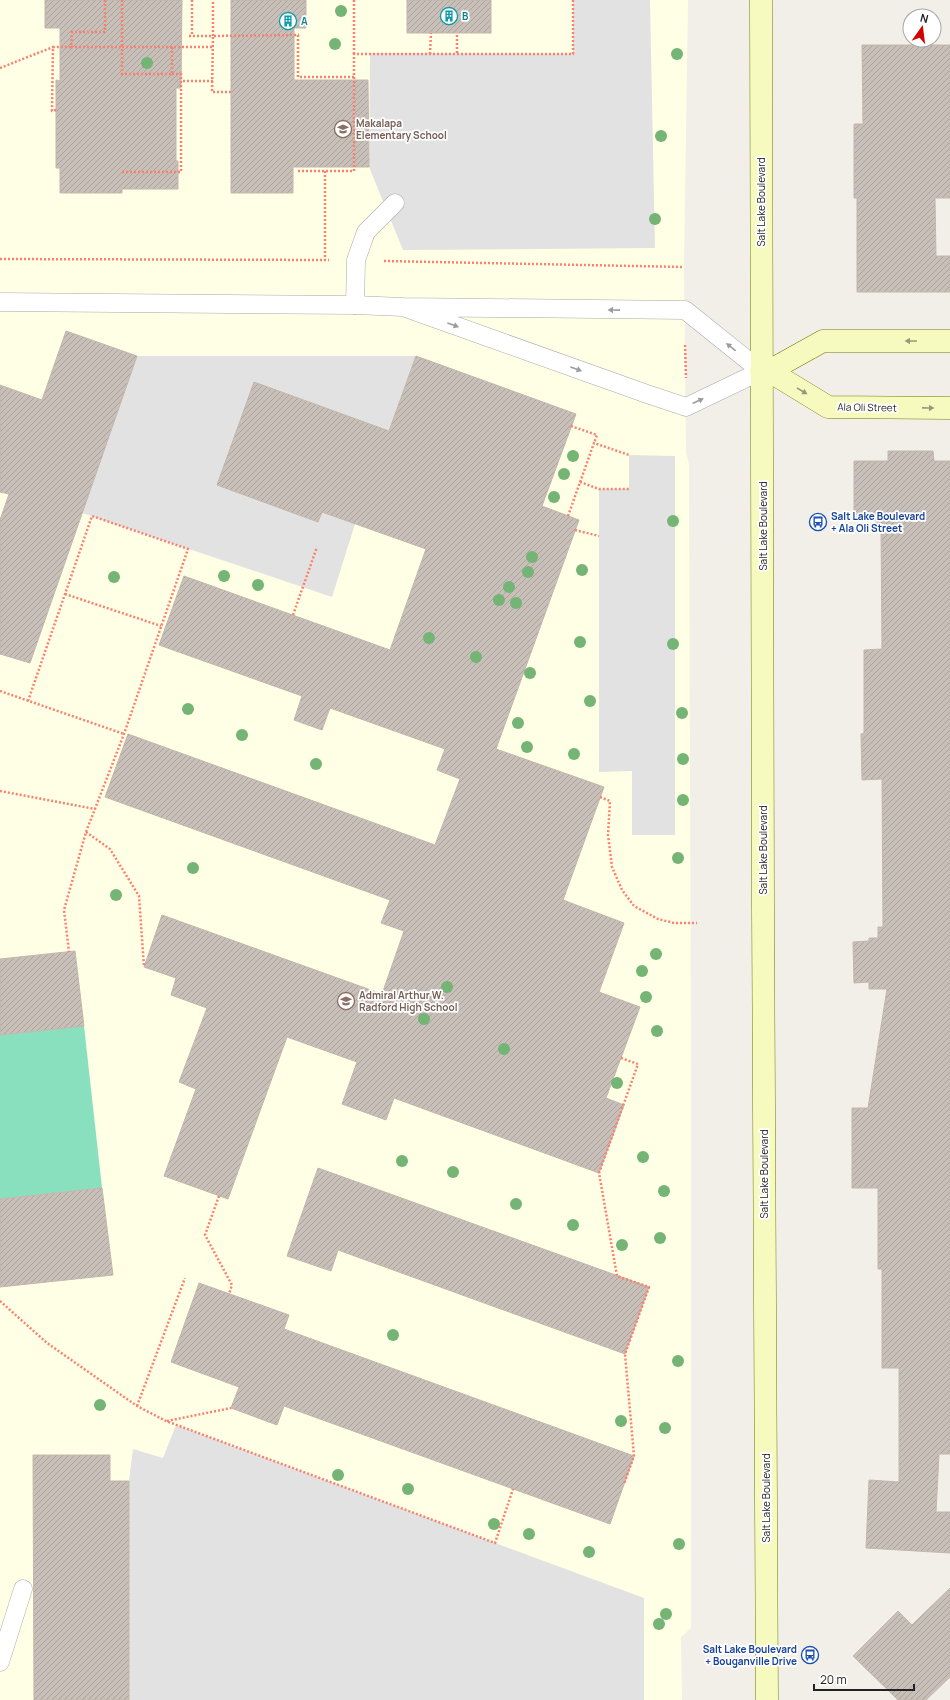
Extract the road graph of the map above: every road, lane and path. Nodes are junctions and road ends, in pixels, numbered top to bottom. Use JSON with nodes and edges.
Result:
{"nodes":[{"id":1,"x":105,"y":0,"type":"edge"},
{"id":2,"x":122,"y":0,"type":"edge"},
{"id":3,"x":192,"y":0,"type":"edge"},
{"id":4,"x":213,"y":0,"type":"edge"},
{"id":5,"x":354,"y":0,"type":"edge"},
{"id":6,"x":573,"y":0,"type":"edge"},
{"id":7,"x":761,"y":0,"type":"edge"},
{"id":8,"x":431,"y":33,"type":"dead end"},
{"id":9,"x":457,"y":33,"type":"dead end"},
{"id":10,"x":213,"y":36,"type":"junction"},
{"id":11,"x":53,"y":47,"type":"junction"},
{"id":12,"x":71,"y":47,"type":"junction"},
{"id":13,"x":122,"y":47,"type":"junction"},
{"id":14,"x":172,"y":47,"type":"junction"},
{"id":15,"x":212,"y":47,"type":"junction"},
{"id":16,"x":354,"y":54,"type":"junction"},
{"id":17,"x":430,"y":54,"type":"junction"},
{"id":18,"x":456,"y":54,"type":"junction"},
{"id":19,"x":0,"y":68,"type":"edge"},
{"id":20,"x":172,"y":74,"type":"junction"},
{"id":21,"x":354,"y":77,"type":"junction"},
{"id":22,"x":181,"y":81,"type":"junction"},
{"id":23,"x":213,"y":81,"type":"junction"},
{"id":24,"x":231,"y":92,"type":"dead end"},
{"id":25,"x":56,"y":110,"type":"dead end"},
{"id":26,"x":298,"y":171,"type":"dead end"},
{"id":27,"x":325,"y":171,"type":"junction"},
{"id":28,"x":122,"y":172,"type":"dead end"},
{"id":29,"x":395,"y":203,"type":"dead end"},
{"id":30,"x":325,"y":260,"type":"dead end"},
{"id":31,"x":0,"y":302,"type":"edge"},
{"id":32,"x":355,"y":304,"type":"junction"},
{"id":33,"x":403,"y":307,"type":"junction"},
{"id":34,"x":950,"y":342,"type":"edge"},
{"id":35,"x":685,"y":344,"type":"dead end"},
{"id":36,"x":765,"y":371,"type":"junction"},
{"id":37,"x":686,"y":382,"type":"dead end"},
{"id":38,"x":950,"y":408,"type":"edge"},
{"id":39,"x":571,"y":426,"type":"dead end"},
{"id":40,"x":594,"y":443,"type":"junction"},
{"id":41,"x":629,"y":455,"type":"dead end"},
{"id":42,"x":580,"y":482,"type":"junction"},
{"id":43,"x":629,"y":489,"type":"dead end"},
{"id":44,"x":568,"y":516,"type":"dead end"},
{"id":45,"x":576,"y":530,"type":"dead end"},
{"id":46,"x":599,"y":536,"type":"dead end"},
{"id":47,"x":317,"y":547,"type":"dead end"},
{"id":48,"x":65,"y":594,"type":"junction"},
{"id":49,"x":293,"y":615,"type":"dead end"},
{"id":50,"x":161,"y":626,"type":"junction"},
{"id":51,"x":0,"y":691,"type":"edge"},
{"id":52,"x":28,"y":700,"type":"junction"},
{"id":53,"x":124,"y":734,"type":"junction"},
{"id":54,"x":0,"y":791,"type":"edge"},
{"id":55,"x":600,"y":797,"type":"dead end"},
{"id":56,"x":95,"y":809,"type":"junction"},
{"id":57,"x":86,"y":832,"type":"junction"},
{"id":58,"x":697,"y":923,"type":"dead end"},
{"id":59,"x":69,"y":952,"type":"dead end"},
{"id":60,"x":144,"y":967,"type":"dead end"},
{"id":61,"x":621,"y":1058,"type":"dead end"},
{"id":62,"x":220,"y":1196,"type":"dead end"},
{"id":63,"x":185,"y":1278,"type":"dead end"},
{"id":64,"x":229,"y":1294,"type":"dead end"},
{"id":65,"x":0,"y":1301,"type":"edge"},
{"id":66,"x":137,"y":1406,"type":"junction"},
{"id":67,"x":231,"y":1408,"type":"dead end"},
{"id":68,"x":166,"y":1421,"type":"junction"},
{"id":69,"x":624,"y":1484,"type":"dead end"},
{"id":70,"x":513,"y":1489,"type":"dead end"},
{"id":71,"x":23,"y":1589,"type":"dead end"},
{"id":72,"x":0,"y":1662,"type":"edge"},
{"id":73,"x":767,"y":1700,"type":"edge"}],
"edges":[{"from":1,"to":12,"type":"path"},
{"from":2,"to":13,"type":"path"},
{"from":3,"to":10,"type":"path"},
{"from":4,"to":10,"type":"path"},
{"from":5,"to":16,"type":"path"},
{"from":6,"to":18,"type":"path"},
{"from":7,"to":36,"type":"main road","name":"Salt Lake Boulevard"},
{"from":8,"to":17,"type":"path"},
{"from":9,"to":18,"type":"path"},
{"from":10,"to":15,"type":"path"},
{"from":10,"to":21,"type":"path"},
{"from":11,"to":12,"type":"path"},
{"from":11,"to":19,"type":"path"},
{"from":11,"to":25,"type":"path"},
{"from":12,"to":13,"type":"path"},
{"from":13,"to":14,"type":"path"},
{"from":13,"to":20,"type":"path"},
{"from":14,"to":15,"type":"path"},
{"from":14,"to":20,"type":"path"},
{"from":15,"to":23,"type":"path"},
{"from":16,"to":17,"type":"path"},
{"from":16,"to":21,"type":"path"},
{"from":17,"to":18,"type":"path"},
{"from":20,"to":22,"type":"path"},
{"from":21,"to":27,"type":"path"},
{"from":22,"to":23,"type":"path"},
{"from":22,"to":28,"type":"path"},
{"from":23,"to":24,"type":"path"},
{"from":26,"to":27,"type":"path"},
{"from":27,"to":30,"type":"path"},
{"from":29,"to":32,"type":"lane"},
{"from":31,"to":32,"type":"lane"},
{"from":32,"to":33,"type":"lane"},
{"from":36,"to":33,"type":"lane","one_way":true},
{"from":33,"to":36,"type":"lane","one_way":true},
{"from":34,"to":36,"type":"main road","one_way":true},
{"from":35,"to":37,"type":"path"},
{"from":36,"to":38,"type":"main road","name":"Ala Oli Street","one_way":true},
{"from":36,"to":73,"type":"main road","name":"Salt Lake Boulevard"},
{"from":39,"to":40,"type":"path"},
{"from":40,"to":41,"type":"path"},
{"from":40,"to":42,"type":"path"},
{"from":42,"to":43,"type":"path"},
{"from":42,"to":44,"type":"path"},
{"from":45,"to":46,"type":"path"},
{"from":47,"to":49,"type":"path"},
{"from":48,"to":50,"type":"path"},
{"from":48,"to":50,"type":"path"},
{"from":48,"to":52,"type":"path"},
{"from":50,"to":53,"type":"path"},
{"from":51,"to":52,"type":"path"},
{"from":52,"to":53,"type":"path"},
{"from":53,"to":56,"type":"path"},
{"from":54,"to":56,"type":"path"},
{"from":55,"to":58,"type":"path"},
{"from":56,"to":57,"type":"path"},
{"from":57,"to":59,"type":"path"},
{"from":57,"to":60,"type":"path"},
{"from":61,"to":69,"type":"path"},
{"from":62,"to":64,"type":"path"},
{"from":63,"to":66,"type":"path"},
{"from":65,"to":66,"type":"path"},
{"from":66,"to":68,"type":"path"},
{"from":67,"to":68,"type":"path"},
{"from":68,"to":70,"type":"path"},
{"from":71,"to":72,"type":"lane"}]}
